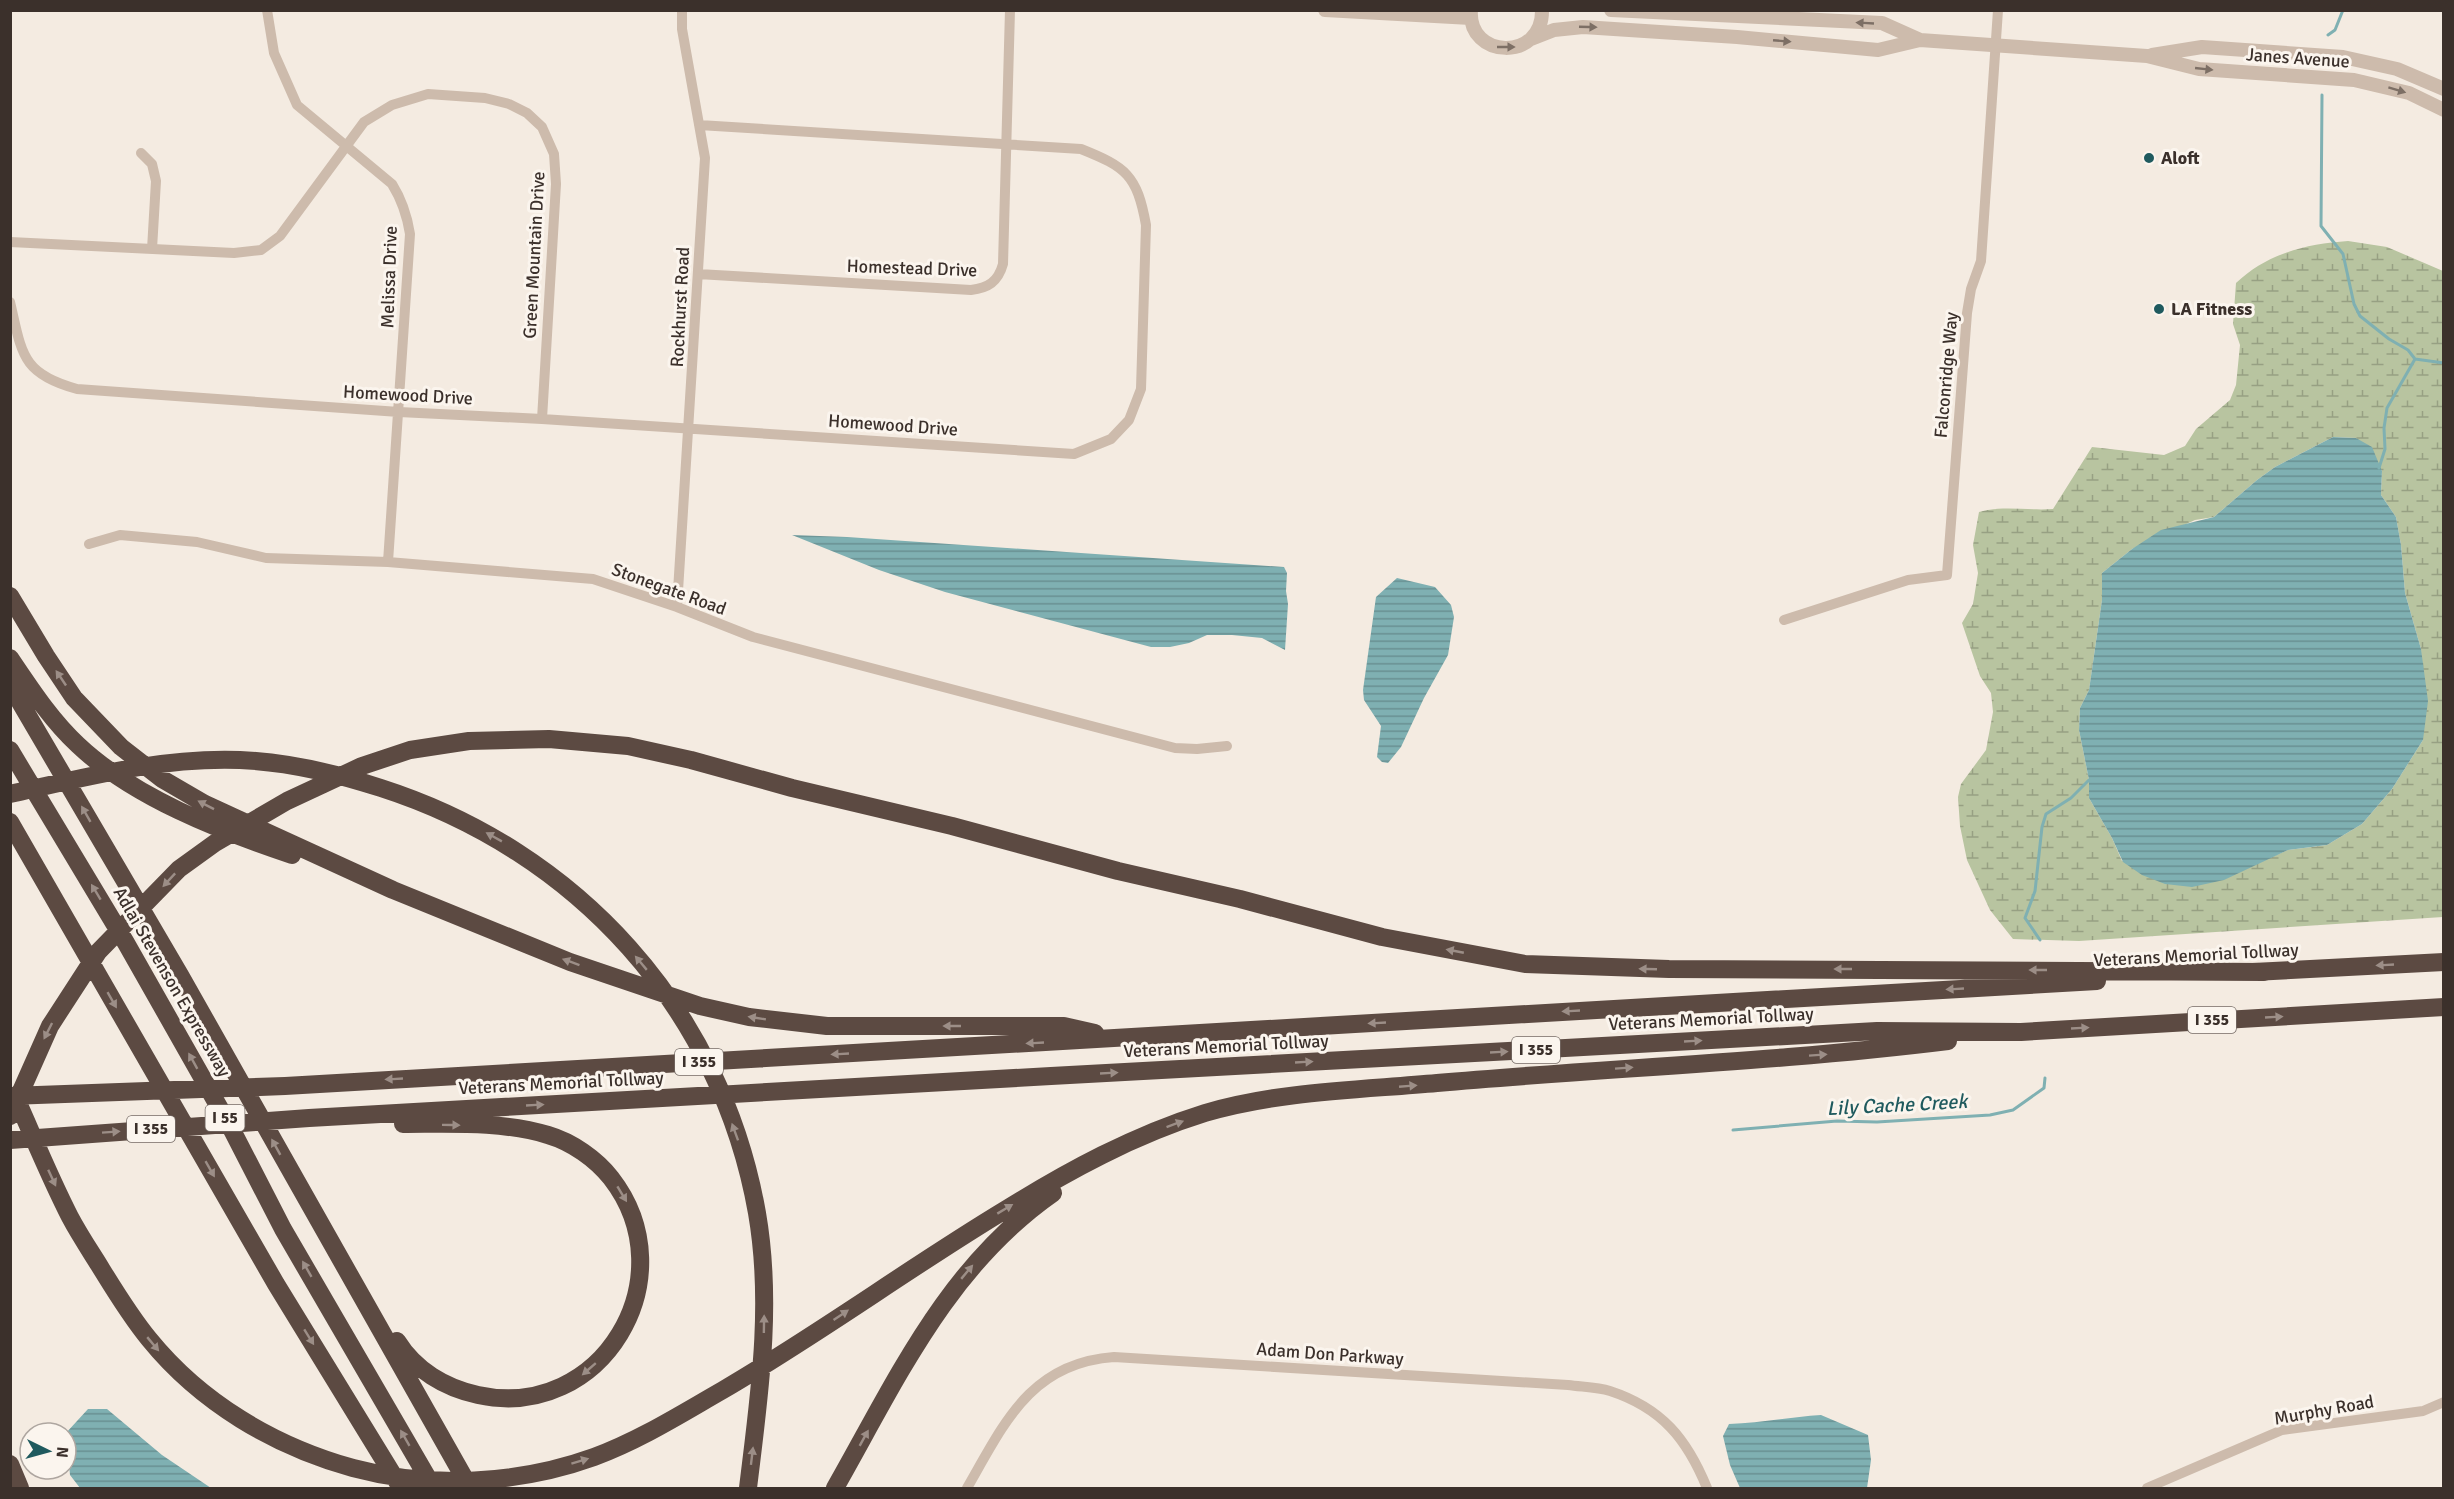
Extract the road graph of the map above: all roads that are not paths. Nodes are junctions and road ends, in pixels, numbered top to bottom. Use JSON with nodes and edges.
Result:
{"nodes":[{"id":1,"x":267,"y":10,"type":"edge"},
{"id":2,"x":682,"y":10,"type":"edge"},
{"id":3,"x":1010,"y":10,"type":"edge"},
{"id":4,"x":1325,"y":10,"type":"edge"},
{"id":5,"x":1542,"y":10,"type":"edge"},
{"id":6,"x":1611,"y":10,"type":"edge"},
{"id":7,"x":1998,"y":10,"type":"edge"},
{"id":8,"x":1471,"y":14,"type":"edge"},
{"id":9,"x":1531,"y":39,"type":"junction"},
{"id":10,"x":1920,"y":40,"type":"junction"},
{"id":11,"x":1997,"y":45,"type":"junction"},
{"id":12,"x":2147,"y":56,"type":"junction"},
{"id":13,"x":2444,"y":88,"type":"edge"},
{"id":14,"x":2444,"y":110,"type":"edge"},
{"id":15,"x":699,"y":125,"type":"junction"},
{"id":16,"x":1006,"y":144,"type":"junction"},
{"id":17,"x":346,"y":148,"type":"junction"},
{"id":18,"x":141,"y":153,"type":"dead end"},
{"id":19,"x":10,"y":242,"type":"edge"},
{"id":20,"x":152,"y":249,"type":"junction"},
{"id":21,"x":698,"y":274,"type":"junction"},
{"id":22,"x":10,"y":302,"type":"edge"},
{"id":23,"x":399,"y":412,"type":"junction"},
{"id":24,"x":542,"y":419,"type":"junction"},
{"id":25,"x":689,"y":429,"type":"junction"},
{"id":26,"x":89,"y":544,"type":"dead end"},
{"id":27,"x":388,"y":562,"type":"junction"},
{"id":28,"x":10,"y":597,"type":"edge"},
{"id":29,"x":677,"y":607,"type":"junction"},
{"id":30,"x":1784,"y":620,"type":"dead end"},
{"id":31,"x":10,"y":658,"type":"edge"},
{"id":32,"x":10,"y":685,"type":"edge"},
{"id":33,"x":1227,"y":746,"type":"dead end"},
{"id":34,"x":10,"y":750,"type":"edge"},
{"id":35,"x":10,"y":794,"type":"edge"},
{"id":36,"x":10,"y":822,"type":"edge"},
{"id":37,"x":393,"y":890,"type":"junction"},
{"id":38,"x":2444,"y":962,"type":"edge"},
{"id":39,"x":2265,"y":972,"type":"junction"},
{"id":40,"x":2444,"y":1007,"type":"edge"},
{"id":41,"x":2021,"y":1032,"type":"junction"},
{"id":42,"x":1114,"y":1038,"type":"junction"},
{"id":43,"x":10,"y":1087,"type":"edge"},
{"id":44,"x":10,"y":1096,"type":"edge"},
{"id":45,"x":10,"y":1116,"type":"edge"},
{"id":46,"x":300,"y":1119,"type":"junction"},
{"id":47,"x":34,"y":1138,"type":"junction"},
{"id":48,"x":10,"y":1140,"type":"edge"},
{"id":49,"x":1121,"y":1145,"type":"junction"},
{"id":50,"x":304,"y":1198,"type":"junction"},
{"id":51,"x":2444,"y":1402,"type":"edge"},
{"id":52,"x":10,"y":1464,"type":"edge"},
{"id":53,"x":20,"y":1488,"type":"edge"},
{"id":54,"x":401,"y":1488,"type":"edge"},
{"id":55,"x":434,"y":1488,"type":"edge"},
{"id":56,"x":470,"y":1488,"type":"edge"},
{"id":57,"x":748,"y":1488,"type":"edge"},
{"id":58,"x":835,"y":1488,"type":"edge"},
{"id":59,"x":967,"y":1488,"type":"edge"},
{"id":60,"x":1707,"y":1488,"type":"edge"},
{"id":61,"x":2147,"y":1488,"type":"edge"}],
"edges":[{"from":1,"to":17,"type":"street","name":"Melissa Drive"},
{"from":2,"to":15,"type":"street","name":"Rockhurst Road"},
{"from":3,"to":16,"type":"street","name":"Homestead Drive"},
{"from":4,"to":8,"type":"street","name":"Janes Avenue"},
{"from":5,"to":9,"type":"street"},
{"from":10,"to":6,"type":"street","name":"Janes Avenue","one_way":true},
{"from":7,"to":11,"type":"street","name":"Falconridge Way"},
{"from":8,"to":9,"type":"street","name":"Janes Avenue","one_way":true},
{"from":9,"to":10,"type":"street","name":"Janes Avenue","one_way":true},
{"from":10,"to":11,"type":"street","name":"Janes Avenue"},
{"from":11,"to":12,"type":"street","name":"Janes Avenue"},
{"from":11,"to":30,"type":"street","name":"Falconridge Way"},
{"from":12,"to":13,"type":"street","name":"Janes Avenue"},
{"from":12,"to":14,"type":"street","name":"Janes Avenue","one_way":true},
{"from":15,"to":16,"type":"street","name":"Homewood Drive"},
{"from":15,"to":21,"type":"street","name":"Rockhurst Road"},
{"from":16,"to":21,"type":"street","name":"Homestead Drive"},
{"from":16,"to":25,"type":"street","name":"Homewood Drive"},
{"from":17,"to":20,"type":"street","name":"Green Mountain Drive"},
{"from":17,"to":23,"type":"street","name":"Melissa Drive"},
{"from":17,"to":24,"type":"street","name":"Green Mountain Drive"},
{"from":18,"to":20,"type":"street"},
{"from":19,"to":20,"type":"street","name":"Green Mountain Drive"},
{"from":21,"to":25,"type":"street","name":"Rockhurst Road"},
{"from":22,"to":23,"type":"street","name":"Homewood Drive"},
{"from":23,"to":24,"type":"street","name":"Homewood Drive"},
{"from":23,"to":27,"type":"street","name":"Melissa Drive"},
{"from":24,"to":25,"type":"street","name":"Homewood Drive"},
{"from":25,"to":29,"type":"street","name":"Rockhurst Road"},
{"from":26,"to":27,"type":"street","name":"Stonegate Road"},
{"from":27,"to":29,"type":"street","name":"Stonegate Road"},
{"from":37,"to":28,"type":"highway","one_way":true},
{"from":29,"to":33,"type":"street","name":"Stonegate Road"},
{"from":31,"to":37,"type":"highway"},
{"from":50,"to":32,"type":"highway","one_way":true},
{"from":55,"to":34,"type":"highway","name":"Adlai Stevenson Expressway","number":"I 55","one_way":true},
{"from":57,"to":35,"type":"highway","one_way":true},
{"from":36,"to":54,"type":"highway","number":"I 55","one_way":true},
{"from":42,"to":37,"type":"highway","one_way":true},
{"from":38,"to":39,"type":"highway","name":"Veterans Memorial Tollway","number":"I 355","one_way":true},
{"from":39,"to":42,"type":"highway","name":"Veterans Memorial Tollway","number":"I 355","one_way":true},
{"from":39,"to":45,"type":"highway","one_way":true},
{"from":41,"to":40,"type":"highway","name":"Veterans Memorial Tollway","number":"I 355","one_way":true},
{"from":46,"to":41,"type":"highway","name":"Veterans Memorial Tollway","number":"I 355","one_way":true},
{"from":49,"to":41,"type":"highway","one_way":true},
{"from":42,"to":44,"type":"highway","name":"Veterans Memorial Tollway","number":"I 355","one_way":true},
{"from":43,"to":47,"type":"highway"},
{"from":47,"to":46,"type":"highway","name":"Veterans Memorial Tollway","number":"I 355","one_way":true},
{"from":46,"to":50,"type":"highway","one_way":true},
{"from":47,"to":48,"type":"highway","name":"Veterans Memorial Tollway","number":"I 355"},
{"from":47,"to":49,"type":"highway","one_way":true},
{"from":58,"to":49,"type":"highway","one_way":true},
{"from":50,"to":56,"type":"highway"},
{"from":51,"to":61,"type":"street","name":"Murphy Road"},
{"from":52,"to":53,"type":"highway"},
{"from":59,"to":60,"type":"street","name":"Adam Don Parkway"}]}
